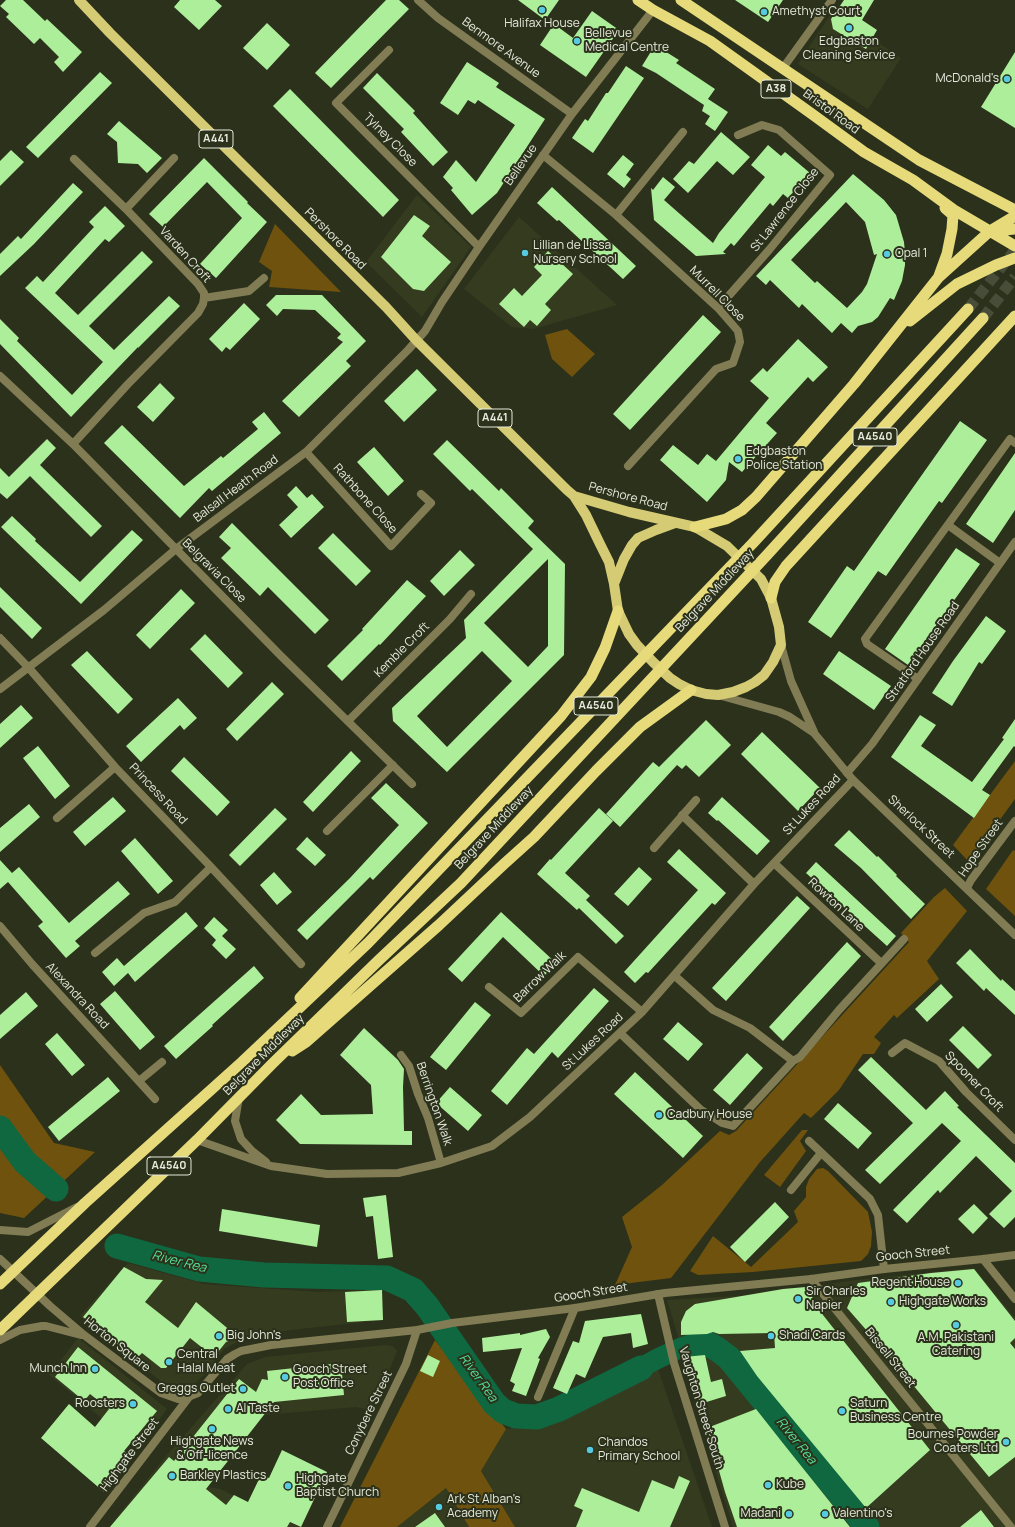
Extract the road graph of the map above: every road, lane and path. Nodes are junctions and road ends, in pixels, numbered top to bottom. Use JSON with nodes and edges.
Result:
{"nodes":[{"id":1,"x":79,"y":0,"type":"edge"},
{"id":2,"x":418,"y":0,"type":"edge"},
{"id":3,"x":638,"y":0,"type":"edge"},
{"id":4,"x":681,"y":0,"type":"edge"},
{"id":5,"x":832,"y":0,"type":"edge"},
{"id":6,"x":653,"y":10,"type":"junction"},
{"id":7,"x":389,"y":50,"type":"dead end"},
{"id":8,"x":784,"y":68,"type":"junction"},
{"id":9,"x":572,"y":114,"type":"junction"},
{"id":10,"x":683,"y":132,"type":"dead end"},
{"id":11,"x":738,"y":135,"type":"dead end"},
{"id":12,"x":543,"y":154,"type":"junction"},
{"id":13,"x":174,"y":158,"type":"dead end"},
{"id":14,"x":74,"y":159,"type":"dead end"},
{"id":15,"x":913,"y":180,"type":"junction"},
{"id":16,"x":126,"y":209,"type":"junction"},
{"id":17,"x":1015,"y":210,"type":"edge"},
{"id":18,"x":616,"y":214,"type":"junction"},
{"id":19,"x":1015,"y":216,"type":"edge"},
{"id":20,"x":1015,"y":228,"type":"edge"},
{"id":21,"x":990,"y":231,"type":"junction"},
{"id":22,"x":1015,"y":246,"type":"edge"},
{"id":23,"x":479,"y":247,"type":"junction"},
{"id":24,"x":1015,"y":258,"type":"edge"},
{"id":25,"x":264,"y":278,"type":"dead end"},
{"id":26,"x":938,"y":278,"type":"junction"},
{"id":27,"x":204,"y":298,"type":"junction"},
{"id":28,"x":718,"y":308,"type":"junction"},
{"id":29,"x":968,"y":308,"type":"tunnel mouth"},
{"id":30,"x":1015,"y":316,"type":"edge"},
{"id":31,"x":983,"y":318,"type":"tunnel mouth"},
{"id":32,"x":1011,"y":324,"type":"edge"},
{"id":33,"x":897,"y":331,"type":"junction"},
{"id":34,"x":416,"y":340,"type":"junction"},
{"id":35,"x":0,"y":376,"type":"edge"},
{"id":36,"x":1015,"y":443,"type":"edge"},
{"id":37,"x":73,"y":444,"type":"junction"},
{"id":38,"x":306,"y":452,"type":"junction"},
{"id":39,"x":628,"y":466,"type":"dead end"},
{"id":40,"x":421,"y":494,"type":"dead end"},
{"id":41,"x":574,"y":496,"type":"junction"},
{"id":42,"x":675,"y":523,"type":"junction"},
{"id":43,"x":948,"y":525,"type":"junction"},
{"id":44,"x":695,"y":527,"type":"junction"},
{"id":45,"x":1015,"y":542,"type":"edge"},
{"id":46,"x":176,"y":549,"type":"junction"},
{"id":47,"x":1000,"y":563,"type":"junction"},
{"id":48,"x":614,"y":584,"type":"junction"},
{"id":49,"x":471,"y":594,"type":"dead end"},
{"id":50,"x":771,"y":598,"type":"junction"},
{"id":51,"x":618,"y":611,"type":"junction"},
{"id":52,"x":0,"y":638,"type":"edge"},
{"id":53,"x":781,"y":645,"type":"junction"},
{"id":54,"x":28,"y":667,"type":"junction"},
{"id":55,"x":918,"y":679,"type":"junction"},
{"id":56,"x":0,"y":688,"type":"edge"},
{"id":57,"x":691,"y":690,"type":"junction"},
{"id":58,"x":718,"y":695,"type":"junction"},
{"id":59,"x":348,"y":721,"type":"junction"},
{"id":60,"x":814,"y":733,"type":"junction"},
{"id":61,"x":393,"y":765,"type":"junction"},
{"id":62,"x":115,"y":767,"type":"junction"},
{"id":63,"x":850,"y":776,"type":"junction"},
{"id":64,"x":412,"y":784,"type":"dead end"},
{"id":65,"x":696,"y":800,"type":"dead end"},
{"id":66,"x":682,"y":815,"type":"junction"},
{"id":67,"x":56,"y":818,"type":"dead end"},
{"id":68,"x":1015,"y":821,"type":"edge"},
{"id":69,"x":327,"y":831,"type":"dead end"},
{"id":70,"x":654,"y":848,"type":"dead end"},
{"id":71,"x":774,"y":863,"type":"junction"},
{"id":72,"x":211,"y":867,"type":"junction"},
{"id":73,"x":754,"y":884,"type":"junction"},
{"id":74,"x":968,"y":888,"type":"junction"},
{"id":75,"x":0,"y":926,"type":"edge"},
{"id":76,"x":1015,"y":935,"type":"edge"},
{"id":77,"x":904,"y":939,"type":"dead end"},
{"id":78,"x":95,"y":953,"type":"dead end"},
{"id":79,"x":301,"y":964,"type":"dead end"},
{"id":80,"x":881,"y":964,"type":"junction"},
{"id":81,"x":675,"y":976,"type":"junction"},
{"id":82,"x":489,"y":987,"type":"dead end"},
{"id":83,"x":642,"y":1012,"type":"junction"},
{"id":84,"x":620,"y":1033,"type":"junction"},
{"id":85,"x":892,"y":1053,"type":"dead end"},
{"id":86,"x":401,"y":1055,"type":"dead end"},
{"id":87,"x":793,"y":1061,"type":"junction"},
{"id":88,"x":162,"y":1062,"type":"dead end"},
{"id":89,"x":242,"y":1062,"type":"junction"},
{"id":90,"x":273,"y":1063,"type":"junction"},
{"id":91,"x":139,"y":1081,"type":"junction"},
{"id":92,"x":239,"y":1097,"type":"junction"},
{"id":93,"x":155,"y":1099,"type":"dead end"},
{"id":94,"x":197,"y":1140,"type":"junction"},
{"id":95,"x":1015,"y":1140,"type":"edge"},
{"id":96,"x":809,"y":1141,"type":"dead end"},
{"id":97,"x":821,"y":1153,"type":"junction"},
{"id":98,"x":441,"y":1163,"type":"junction"},
{"id":99,"x":271,"y":1166,"type":"junction"},
{"id":100,"x":791,"y":1190,"type":"dead end"},
{"id":101,"x":84,"y":1203,"type":"junction"},
{"id":102,"x":0,"y":1230,"type":"edge"},
{"id":103,"x":1015,"y":1254,"type":"edge"},
{"id":104,"x":0,"y":1259,"type":"edge"},
{"id":105,"x":983,"y":1260,"type":"junction"},
{"id":106,"x":884,"y":1269,"type":"junction"},
{"id":107,"x":13,"y":1272,"type":"junction"},
{"id":108,"x":811,"y":1279,"type":"junction"},
{"id":109,"x":0,"y":1284,"type":"edge"},
{"id":110,"x":38,"y":1294,"type":"junction"},
{"id":111,"x":658,"y":1294,"type":"junction"},
{"id":112,"x":1015,"y":1299,"type":"edge"},
{"id":113,"x":575,"y":1308,"type":"junction"},
{"id":114,"x":0,"y":1330,"type":"edge"},
{"id":115,"x":417,"y":1330,"type":"junction"},
{"id":116,"x":84,"y":1335,"type":"junction"},
{"id":117,"x":0,"y":1340,"type":"edge"},
{"id":118,"x":189,"y":1397,"type":"junction"},
{"id":119,"x":538,"y":1398,"type":"dead end"},
{"id":120,"x":90,"y":1527,"type":"edge"},
{"id":121,"x":327,"y":1527,"type":"edge"},
{"id":122,"x":725,"y":1527,"type":"edge"},
{"id":123,"x":1011,"y":1527,"type":"edge"}],
"edges":[{"from":1,"to":34,"type":"main road","name":"Pershore Road","number":"A441"},
{"from":2,"to":9,"type":"street","name":"Benmore Avenue"},
{"from":3,"to":6,"type":"highway","name":"Bristol Road","number":"A38"},
{"from":4,"to":8,"type":"highway","name":"Bristol Road","number":"A38"},
{"from":5,"to":8,"type":"street"},
{"from":6,"to":9,"type":"street","name":"Bellevue"},
{"from":6,"to":15,"type":"highway","name":"Bristol Road","number":"A38"},
{"from":7,"to":23,"type":"street","name":"Tylney Close"},
{"from":8,"to":17,"type":"highway","name":"Bristol Road","number":"A38"},
{"from":9,"to":12,"type":"street","name":"Bellevue"},
{"from":10,"to":18,"type":"street"},
{"from":11,"to":28,"type":"street","name":"St Lawrence Close"},
{"from":12,"to":18,"type":"street","name":"Murrell Close"},
{"from":12,"to":23,"type":"street","name":"Bellevue"},
{"from":13,"to":16,"type":"street"},
{"from":14,"to":16,"type":"street","name":"Varden Croft"},
{"from":15,"to":21,"type":"highway","name":"Bristol Road","number":"A38"},
{"from":15,"to":26,"type":"highway"},
{"from":16,"to":27,"type":"street","name":"Varden Croft"},
{"from":18,"to":28,"type":"street","name":"Murrell Close"},
{"from":19,"to":21,"type":"highway"},
{"from":20,"to":21,"type":"highway"},
{"from":21,"to":22,"type":"highway","number":"A38"},
{"from":21,"to":26,"type":"highway"},
{"from":23,"to":34,"type":"street","name":"Bellevue"},
{"from":24,"to":33,"type":"highway"},
{"from":25,"to":27,"type":"street"},
{"from":26,"to":33,"type":"highway"},
{"from":27,"to":37,"type":"street","name":"Varden Croft"},
{"from":28,"to":39,"type":"street","name":"Murrell Close"},
{"from":29,"to":89,"type":"highway","name":"Belgrave Middleway","number":"A4540"},
{"from":30,"to":32,"type":"highway"},
{"from":31,"to":90,"type":"highway","name":"Belgrave Middleway","number":"A4540"},
{"from":32,"to":50,"type":"highway"},
{"from":33,"to":44,"type":"highway"},
{"from":34,"to":38,"type":"street","name":"Balsall Heath Road"},
{"from":34,"to":41,"type":"main road","name":"Pershore Road","number":"A441"},
{"from":35,"to":37,"type":"street","name":"Belgravia Close"},
{"from":36,"to":43,"type":"street"},
{"from":37,"to":46,"type":"street","name":"Belgravia Close"},
{"from":38,"to":40,"type":"street","name":"Rathbone Close"},
{"from":38,"to":46,"type":"street","name":"Balsall Heath Road"},
{"from":41,"to":42,"type":"main road","name":"Pershore Road","number":"A441"},
{"from":41,"to":48,"type":"main road","name":"Pershore Road","number":"A441"},
{"from":42,"to":44,"type":"main road","name":"Pershore Road"},
{"from":42,"to":48,"type":"main road"},
{"from":43,"to":47,"type":"street"},
{"from":43,"to":55,"type":"street"},
{"from":44,"to":50,"type":"main road","name":"Pershore Road"},
{"from":45,"to":47,"type":"street","name":"Stratford House Road"},
{"from":46,"to":54,"type":"street","name":"Balsall Heath Road"},
{"from":46,"to":59,"type":"street","name":"Belgravia Close"},
{"from":47,"to":55,"type":"street","name":"Stratford House Road"},
{"from":48,"to":51,"type":"main road","name":"Pershore Road"},
{"from":49,"to":59,"type":"street","name":"Kemble Croft"},
{"from":50,"to":53,"type":"main road","name":"Pershore Road"},
{"from":51,"to":57,"type":"main road","name":"Pershore Road"},
{"from":51,"to":89,"type":"highway"},
{"from":52,"to":54,"type":"street","name":"Princess Road"},
{"from":53,"to":58,"type":"main road"},
{"from":53,"to":60,"type":"street","name":"Sherlock Street"},
{"from":54,"to":56,"type":"street","name":"Balsall Heath Road"},
{"from":54,"to":62,"type":"street","name":"Princess Road"},
{"from":55,"to":63,"type":"street","name":"Stratford House Road"},
{"from":57,"to":58,"type":"main road","name":"Pershore Road"},
{"from":57,"to":90,"type":"highway"},
{"from":58,"to":60,"type":"street","name":"Sherlock Street"},
{"from":59,"to":61,"type":"street","name":"Belgravia Close"},
{"from":60,"to":63,"type":"street","name":"Sherlock Street"},
{"from":61,"to":64,"type":"street","name":"Belgravia Close"},
{"from":61,"to":69,"type":"street"},
{"from":62,"to":67,"type":"street"},
{"from":62,"to":72,"type":"street","name":"Princess Road"},
{"from":63,"to":71,"type":"street","name":"St Lukes Road"},
{"from":63,"to":74,"type":"street","name":"Sherlock Street"},
{"from":65,"to":66,"type":"street"},
{"from":66,"to":70,"type":"street"},
{"from":66,"to":73,"type":"street"},
{"from":68,"to":74,"type":"street","name":"Hope Street"},
{"from":71,"to":73,"type":"street","name":"St Lukes Road"},
{"from":71,"to":80,"type":"street","name":"Rowton Lane"},
{"from":72,"to":78,"type":"street"},
{"from":72,"to":79,"type":"street","name":"Princess Road"},
{"from":73,"to":81,"type":"street","name":"St Lukes Road"},
{"from":74,"to":76,"type":"street","name":"Sherlock Street"},
{"from":75,"to":91,"type":"street","name":"Alexandra Road"},
{"from":77,"to":80,"type":"street"},
{"from":80,"to":87,"type":"street"},
{"from":81,"to":83,"type":"street","name":"St Lukes Road"},
{"from":81,"to":87,"type":"street"},
{"from":82,"to":83,"type":"street","name":"Barrow Walk"},
{"from":83,"to":84,"type":"street","name":"St Lukes Road"},
{"from":84,"to":87,"type":"street"},
{"from":84,"to":98,"type":"street","name":"St Lukes Road"},
{"from":85,"to":95,"type":"street","name":"Spooner Croft"},
{"from":86,"to":98,"type":"street","name":"Berrington Walk"},
{"from":88,"to":91,"type":"street"},
{"from":89,"to":101,"type":"highway","name":"Belgrave Middleway","number":"A4540"},
{"from":90,"to":92,"type":"highway","name":"Belgrave Middleway","number":"A4540"},
{"from":91,"to":93,"type":"street","name":"Alexandra Road"},
{"from":92,"to":94,"type":"highway","name":"Belgrave Middleway","number":"A4540"},
{"from":92,"to":99,"type":"street","name":"St Lukes Road"},
{"from":94,"to":99,"type":"street","name":"St Lukes Road"},
{"from":94,"to":110,"type":"highway","name":"Belgrave Middleway","number":"A4540"},
{"from":96,"to":97,"type":"street"},
{"from":97,"to":100,"type":"street"},
{"from":97,"to":106,"type":"street"},
{"from":98,"to":99,"type":"street","name":"St Lukes Road"},
{"from":101,"to":102,"type":"street"},
{"from":101,"to":107,"type":"highway","name":"Belgrave Middleway","number":"A4540"},
{"from":103,"to":105,"type":"street","name":"Gooch Street"},
{"from":104,"to":107,"type":"street","name":"Horton Square"},
{"from":105,"to":106,"type":"street","name":"Gooch Street"},
{"from":105,"to":112,"type":"street"},
{"from":106,"to":108,"type":"street","name":"Gooch Street"},
{"from":107,"to":109,"type":"highway","name":"Belgrave Middleway","number":"A4540"},
{"from":107,"to":110,"type":"street","name":"Horton Square"},
{"from":108,"to":111,"type":"street","name":"Gooch Street"},
{"from":108,"to":123,"type":"street","name":"Bissell Street"},
{"from":110,"to":114,"type":"highway","name":"Belgrave Middleway","number":"A4540"},
{"from":110,"to":116,"type":"street","name":"Horton Square"},
{"from":111,"to":113,"type":"street","name":"Gooch Street"},
{"from":111,"to":122,"type":"street","name":"Vaughton Street South"},
{"from":113,"to":115,"type":"street","name":"Gooch Street"},
{"from":113,"to":119,"type":"street"},
{"from":115,"to":118,"type":"street","name":"Gooch Street"},
{"from":115,"to":121,"type":"street","name":"Conybere Street"},
{"from":116,"to":117,"type":"street"},
{"from":116,"to":118,"type":"street","name":"Horton Square"},
{"from":118,"to":120,"type":"street","name":"Highgate Street"}]}
